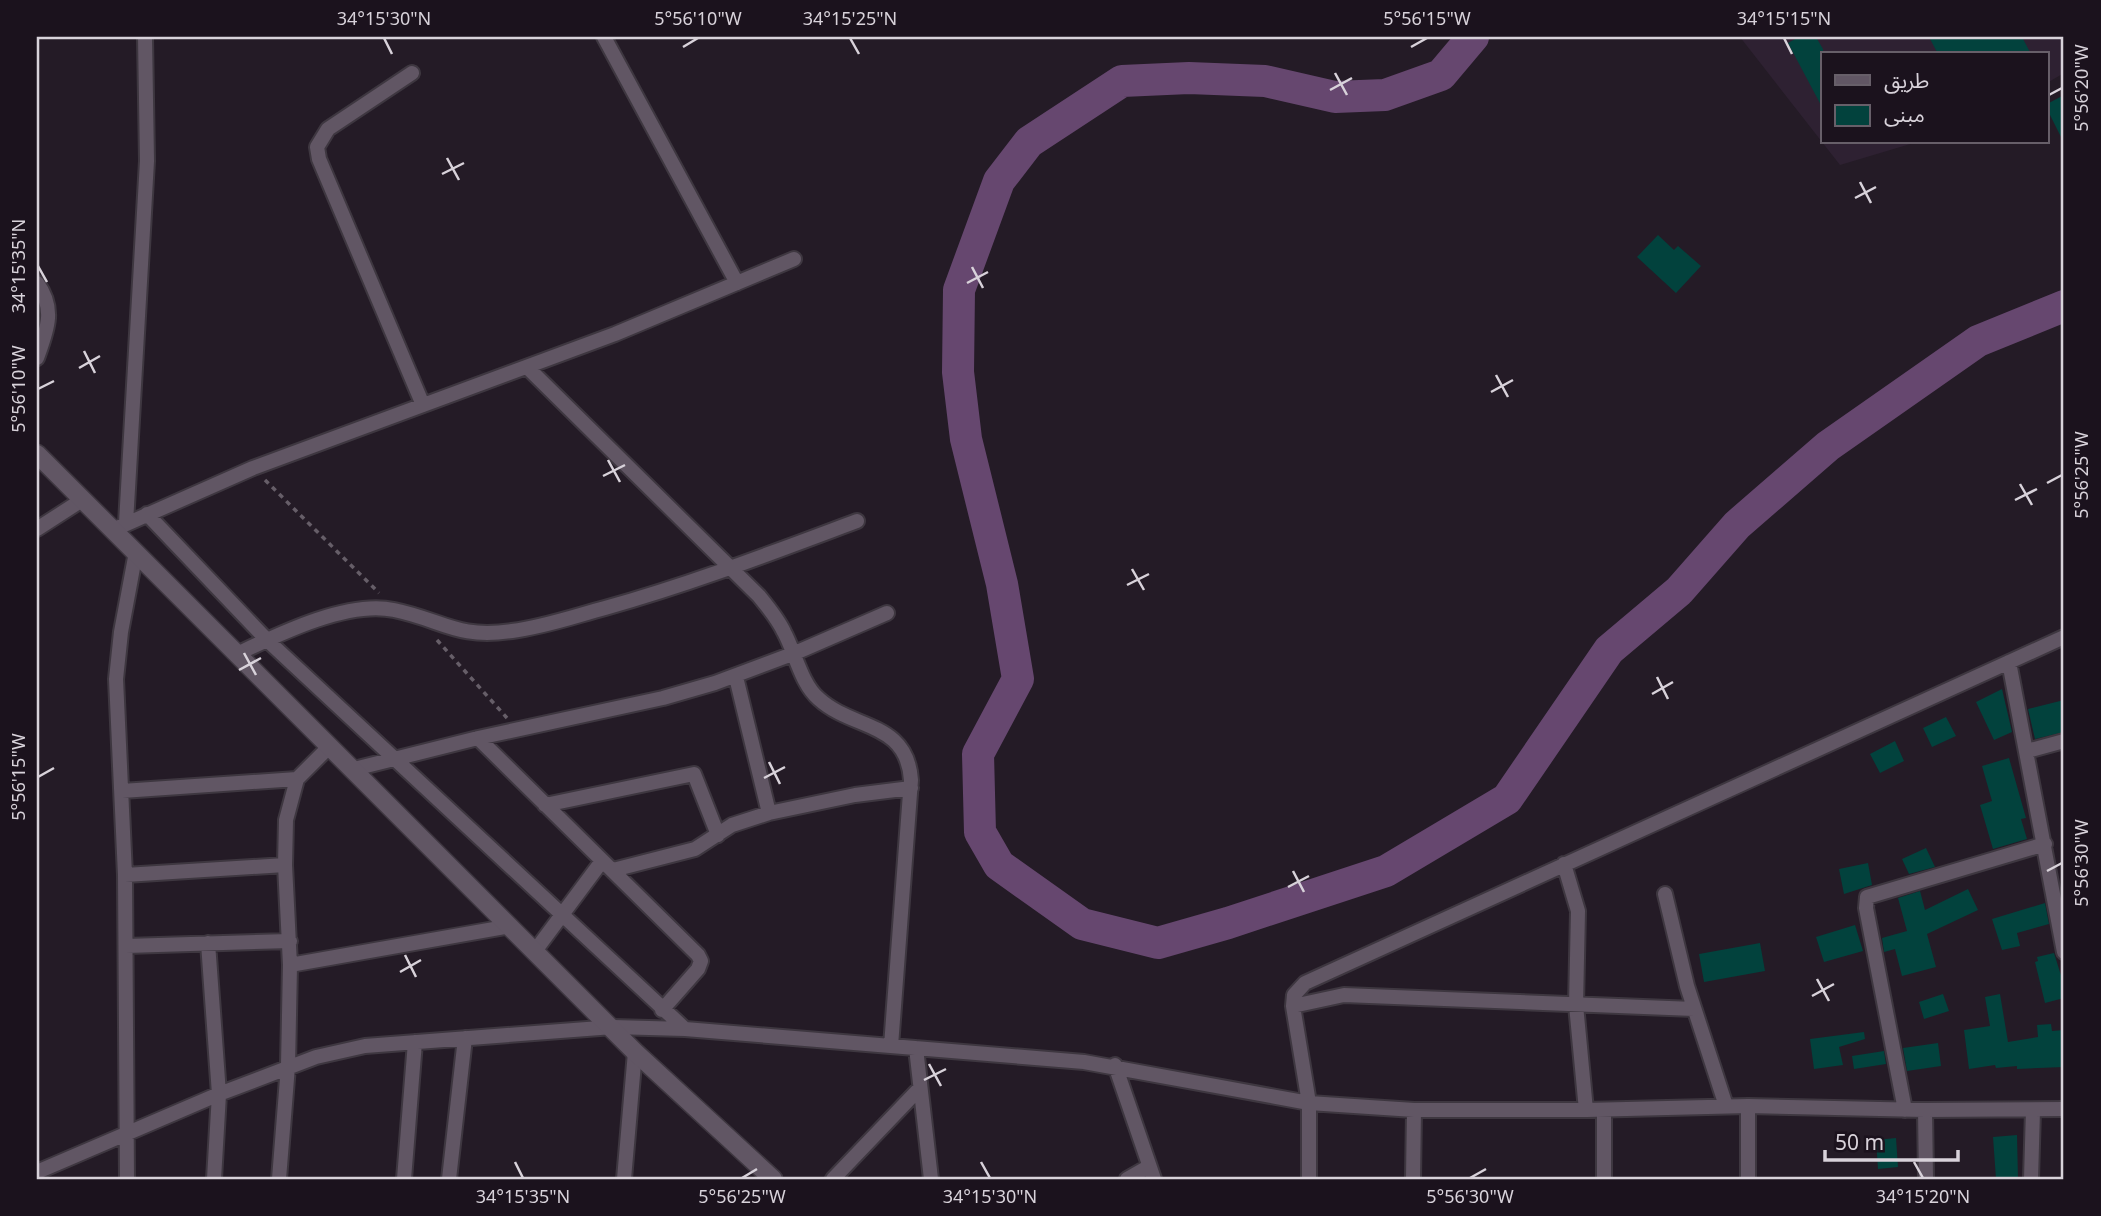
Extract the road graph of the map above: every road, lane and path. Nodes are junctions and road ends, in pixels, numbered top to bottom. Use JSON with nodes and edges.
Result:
{"nodes":[{"id":1,"x":145,"y":37,"type":"edge"},
{"id":2,"x":604,"y":37,"type":"edge"},
{"id":3,"x":412,"y":73,"type":"dead end"},
{"id":4,"x":794,"y":259,"type":"dead end"},
{"id":5,"x":37,"y":283,"type":"edge"},
{"id":6,"x":737,"y":283,"type":"junction"},
{"id":7,"x":37,"y":358,"type":"edge"},
{"id":8,"x":527,"y":367,"type":"junction"},
{"id":9,"x":423,"y":405,"type":"junction"},
{"id":10,"x":37,"y":454,"type":"edge"},
{"id":11,"x":253,"y":468,"type":"junction"},
{"id":12,"x":82,"y":500,"type":"junction"},
{"id":13,"x":147,"y":514,"type":"junction"},
{"id":14,"x":857,"y":521,"type":"dead end"},
{"id":15,"x":120,"y":526,"type":"junction"},
{"id":16,"x":37,"y":529,"type":"edge"},
{"id":17,"x":136,"y":552,"type":"junction"},
{"id":18,"x":730,"y":568,"type":"junction"},
{"id":19,"x":395,"y":610,"type":"junction"},
{"id":20,"x":887,"y":612,"type":"dead end"},
{"id":21,"x":417,"y":618,"type":"junction"},
{"id":22,"x":2064,"y":637,"type":"edge"},
{"id":23,"x":267,"y":640,"type":"junction"},
{"id":24,"x":794,"y":653,"type":"junction"},
{"id":25,"x":237,"y":654,"type":"junction"},
{"id":26,"x":2009,"y":662,"type":"junction"},
{"id":27,"x":736,"y":677,"type":"junction"},
{"id":28,"x":518,"y":730,"type":"junction"},
{"id":29,"x":478,"y":738,"type":"junction"},
{"id":30,"x":2064,"y":741,"type":"edge"},
{"id":31,"x":330,"y":746,"type":"junction"},
{"id":32,"x":2026,"y":751,"type":"junction"},
{"id":33,"x":396,"y":759,"type":"junction"},
{"id":34,"x":354,"y":769,"type":"junction"},
{"id":35,"x":297,"y":779,"type":"junction"},
{"id":36,"x":911,"y":788,"type":"junction"},
{"id":37,"x":122,"y":791,"type":"junction"},
{"id":38,"x":545,"y":804,"type":"junction"},
{"id":39,"x":769,"y":813,"type":"junction"},
{"id":40,"x":718,"y":835,"type":"junction"},
{"id":41,"x":2045,"y":844,"type":"junction"},
{"id":42,"x":285,"y":864,"type":"junction"},
{"id":43,"x":1564,"y":864,"type":"junction"},
{"id":44,"x":608,"y":866,"type":"junction"},
{"id":45,"x":125,"y":876,"type":"junction"},
{"id":46,"x":1665,"y":894,"type":"dead end"},
{"id":47,"x":561,"y":915,"type":"junction"},
{"id":48,"x":511,"y":926,"type":"junction"},
{"id":49,"x":290,"y":941,"type":"junction"},
{"id":50,"x":208,"y":943,"type":"junction"},
{"id":51,"x":126,"y":946,"type":"junction"},
{"id":52,"x":535,"y":951,"type":"junction"},
{"id":53,"x":2064,"y":952,"type":"edge"},
{"id":54,"x":290,"y":965,"type":"junction"},
{"id":55,"x":1576,"y":1005,"type":"junction"},
{"id":56,"x":1293,"y":1006,"type":"junction"},
{"id":57,"x":1694,"y":1009,"type":"junction"},
{"id":58,"x":662,"y":1010,"type":"junction"},
{"id":59,"x":612,"y":1027,"type":"junction"},
{"id":60,"x":685,"y":1029,"type":"junction"},
{"id":61,"x":465,"y":1038,"type":"junction"},
{"id":62,"x":415,"y":1042,"type":"junction"},
{"id":63,"x":891,"y":1046,"type":"junction"},
{"id":64,"x":916,"y":1048,"type":"junction"},
{"id":65,"x":635,"y":1052,"type":"junction"},
{"id":66,"x":1115,"y":1065,"type":"junction"},
{"id":67,"x":288,"y":1066,"type":"junction"},
{"id":68,"x":919,"y":1090,"type":"junction"},
{"id":69,"x":219,"y":1094,"type":"junction"},
{"id":70,"x":1309,"y":1103,"type":"junction"},
{"id":71,"x":1726,"y":1106,"type":"junction"},
{"id":72,"x":1748,"y":1106,"type":"junction"},
{"id":73,"x":2064,"y":1109,"type":"edge"},
{"id":74,"x":1414,"y":1110,"type":"junction"},
{"id":75,"x":1586,"y":1110,"type":"junction"},
{"id":76,"x":1604,"y":1110,"type":"junction"},
{"id":77,"x":1905,"y":1110,"type":"junction"},
{"id":78,"x":1925,"y":1110,"type":"junction"},
{"id":79,"x":2032,"y":1110,"type":"junction"},
{"id":80,"x":127,"y":1135,"type":"junction"},
{"id":81,"x":37,"y":1172,"type":"edge"},
{"id":82,"x":1151,"y":1173,"type":"edge"},
{"id":83,"x":127,"y":1179,"type":"edge"},
{"id":84,"x":214,"y":1179,"type":"edge"},
{"id":85,"x":279,"y":1179,"type":"edge"},
{"id":86,"x":404,"y":1179,"type":"edge"},
{"id":87,"x":449,"y":1179,"type":"edge"},
{"id":88,"x":624,"y":1179,"type":"edge"},
{"id":89,"x":773,"y":1179,"type":"edge"},
{"id":90,"x":833,"y":1179,"type":"edge"},
{"id":91,"x":931,"y":1179,"type":"edge"},
{"id":92,"x":1127,"y":1179,"type":"edge"},
{"id":93,"x":1309,"y":1179,"type":"edge"},
{"id":94,"x":1413,"y":1179,"type":"edge"},
{"id":95,"x":1604,"y":1179,"type":"edge"},
{"id":96,"x":1748,"y":1179,"type":"edge"},
{"id":97,"x":1926,"y":1179,"type":"edge"},
{"id":98,"x":2031,"y":1179,"type":"edge"}],
"edges":[{"from":1,"to":15,"type":"street"},
{"from":2,"to":6,"type":"street"},
{"from":3,"to":9,"type":"street"},
{"from":4,"to":6,"type":"street"},
{"from":5,"to":7,"type":"street"},
{"from":6,"to":8,"type":"street"},
{"from":8,"to":9,"type":"street"},
{"from":8,"to":18,"type":"street"},
{"from":9,"to":11,"type":"street"},
{"from":10,"to":12,"type":"street"},
{"from":11,"to":13,"type":"street"},
{"from":11,"to":19,"type":"path"},
{"from":12,"to":15,"type":"street"},
{"from":12,"to":16,"type":"street"},
{"from":13,"to":15,"type":"street"},
{"from":13,"to":23,"type":"street"},
{"from":14,"to":18,"type":"street"},
{"from":15,"to":17,"type":"street"},
{"from":17,"to":25,"type":"street"},
{"from":17,"to":37,"type":"street"},
{"from":18,"to":21,"type":"street"},
{"from":18,"to":24,"type":"street"},
{"from":19,"to":21,"type":"street"},
{"from":19,"to":23,"type":"street"},
{"from":20,"to":24,"type":"street"},
{"from":21,"to":28,"type":"path"},
{"from":22,"to":26,"type":"street"},
{"from":23,"to":25,"type":"street"},
{"from":23,"to":33,"type":"street"},
{"from":24,"to":27,"type":"street"},
{"from":24,"to":36,"type":"street"},
{"from":25,"to":31,"type":"street"},
{"from":26,"to":32,"type":"street"},
{"from":26,"to":43,"type":"street"},
{"from":27,"to":28,"type":"street"},
{"from":27,"to":39,"type":"street"},
{"from":28,"to":29,"type":"street"},
{"from":29,"to":33,"type":"street"},
{"from":29,"to":38,"type":"street"},
{"from":30,"to":32,"type":"street"},
{"from":31,"to":34,"type":"street"},
{"from":31,"to":35,"type":"street"},
{"from":32,"to":41,"type":"street"},
{"from":33,"to":34,"type":"street"},
{"from":33,"to":47,"type":"street"},
{"from":34,"to":48,"type":"street"},
{"from":35,"to":37,"type":"street"},
{"from":35,"to":42,"type":"street"},
{"from":36,"to":39,"type":"street"},
{"from":36,"to":63,"type":"street"},
{"from":37,"to":45,"type":"street"},
{"from":38,"to":40,"type":"street"},
{"from":38,"to":44,"type":"street"},
{"from":39,"to":40,"type":"street"},
{"from":40,"to":44,"type":"street"},
{"from":41,"to":53,"type":"street"},
{"from":41,"to":77,"type":"street"},
{"from":42,"to":45,"type":"street"},
{"from":42,"to":49,"type":"street"},
{"from":43,"to":55,"type":"street"},
{"from":43,"to":56,"type":"street"},
{"from":44,"to":47,"type":"street"},
{"from":44,"to":58,"type":"street"},
{"from":45,"to":51,"type":"street"},
{"from":46,"to":57,"type":"street"},
{"from":47,"to":52,"type":"street"},
{"from":47,"to":58,"type":"street"},
{"from":48,"to":52,"type":"street"},
{"from":48,"to":54,"type":"street"},
{"from":49,"to":50,"type":"street"},
{"from":49,"to":54,"type":"street"},
{"from":50,"to":51,"type":"street"},
{"from":50,"to":69,"type":"street"},
{"from":51,"to":80,"type":"street"},
{"from":52,"to":59,"type":"street"},
{"from":54,"to":67,"type":"street"},
{"from":55,"to":56,"type":"street"},
{"from":55,"to":57,"type":"street"},
{"from":55,"to":75,"type":"street"},
{"from":56,"to":70,"type":"street"},
{"from":57,"to":71,"type":"street"},
{"from":58,"to":60,"type":"street"},
{"from":59,"to":60,"type":"street"},
{"from":59,"to":61,"type":"street"},
{"from":59,"to":65,"type":"street"},
{"from":60,"to":63,"type":"street"},
{"from":61,"to":62,"type":"street"},
{"from":61,"to":87,"type":"street"},
{"from":62,"to":67,"type":"street"},
{"from":62,"to":86,"type":"street"},
{"from":63,"to":64,"type":"street"},
{"from":64,"to":66,"type":"street"},
{"from":64,"to":68,"type":"street"},
{"from":65,"to":88,"type":"street"},
{"from":65,"to":89,"type":"street"},
{"from":66,"to":70,"type":"street"},
{"from":66,"to":82,"type":"street"},
{"from":67,"to":69,"type":"street"},
{"from":67,"to":85,"type":"street"},
{"from":68,"to":90,"type":"street"},
{"from":68,"to":91,"type":"street"},
{"from":69,"to":80,"type":"street"},
{"from":69,"to":84,"type":"street"},
{"from":70,"to":74,"type":"street"},
{"from":70,"to":93,"type":"street"},
{"from":71,"to":72,"type":"street"},
{"from":71,"to":76,"type":"street"},
{"from":72,"to":77,"type":"street"},
{"from":72,"to":96,"type":"street"},
{"from":73,"to":79,"type":"street"},
{"from":74,"to":75,"type":"street"},
{"from":74,"to":94,"type":"street"},
{"from":75,"to":76,"type":"street"},
{"from":76,"to":95,"type":"street"},
{"from":77,"to":78,"type":"street"},
{"from":78,"to":79,"type":"street"},
{"from":78,"to":97,"type":"street"},
{"from":79,"to":98,"type":"street"},
{"from":80,"to":81,"type":"street"},
{"from":80,"to":83,"type":"street"},
{"from":82,"to":92,"type":"street"}]}
